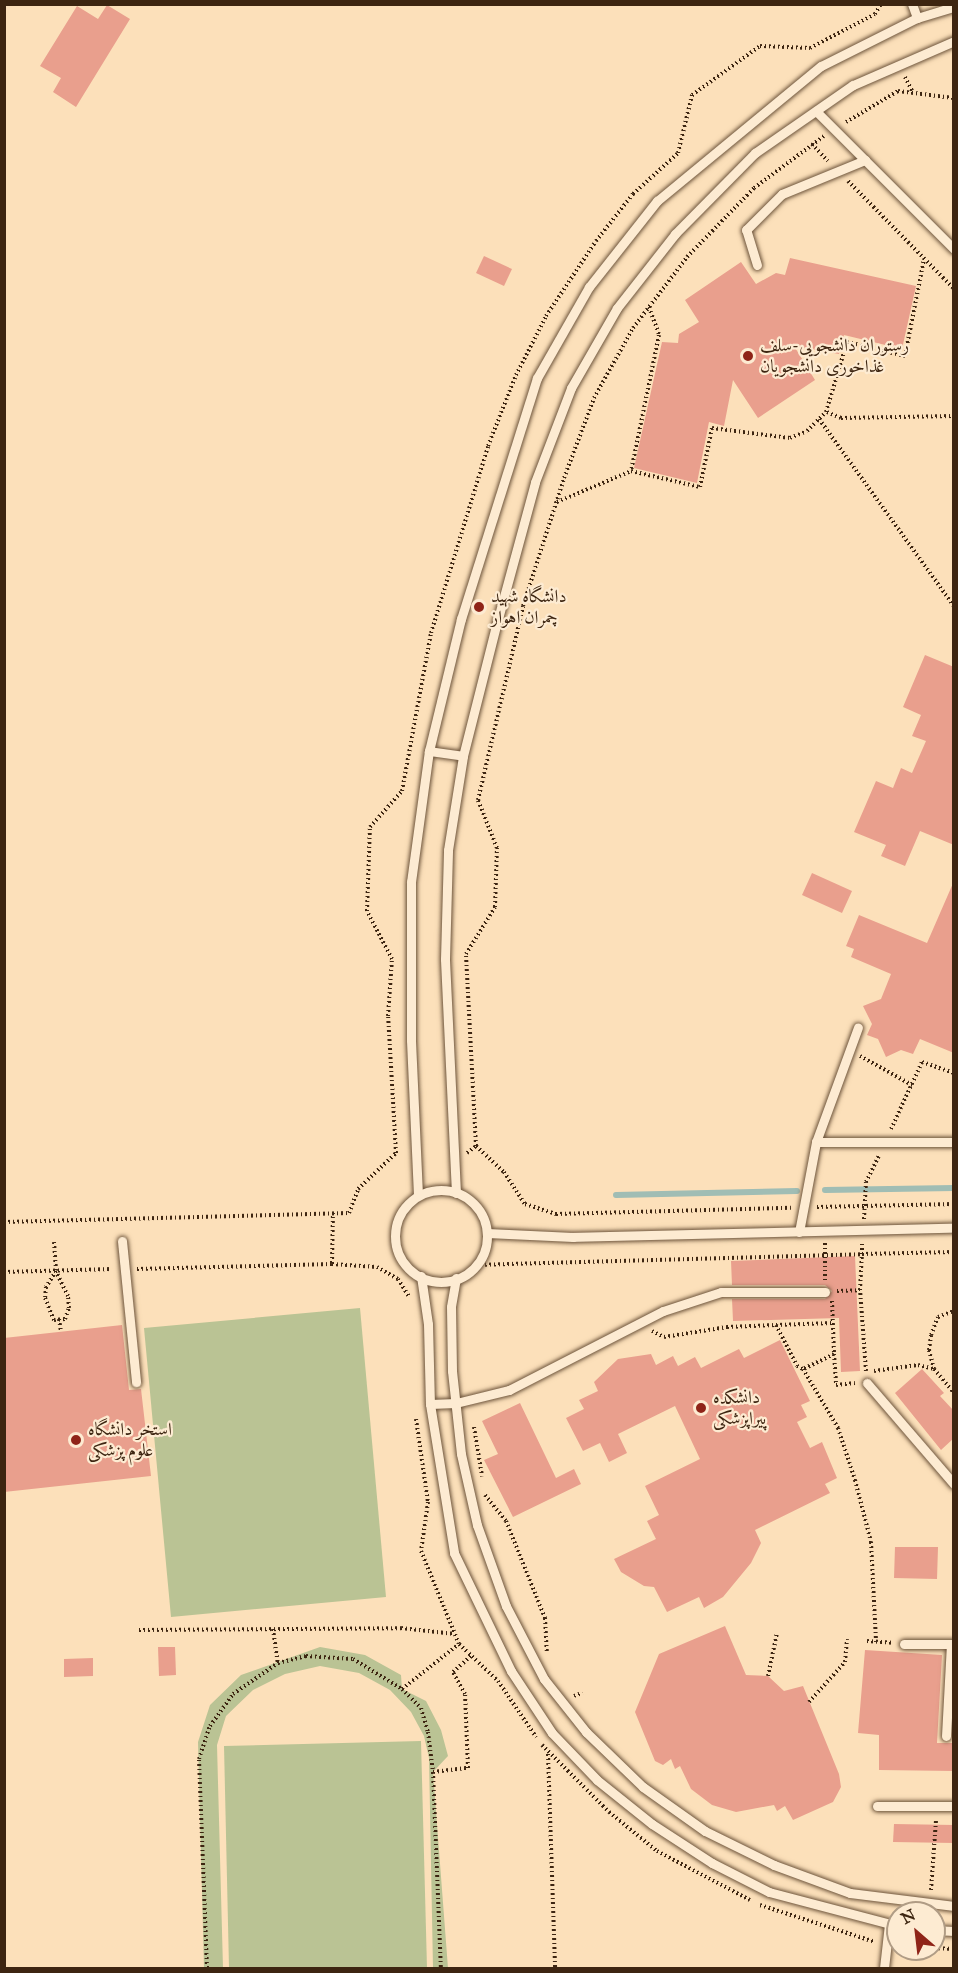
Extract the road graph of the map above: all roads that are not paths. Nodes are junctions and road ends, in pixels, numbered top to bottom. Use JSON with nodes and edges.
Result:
{"nodes":[{"id":1,"x":912,"y":4,"type":"edge"},
{"id":2,"x":954,"y":7,"type":"edge"},
{"id":3,"x":917,"y":18,"type":"junction"},
{"id":4,"x":954,"y":41,"type":"edge"},
{"id":5,"x":816,"y":111,"type":"junction"},
{"id":6,"x":865,"y":160,"type":"junction"},
{"id":7,"x":954,"y":249,"type":"edge"},
{"id":8,"x":757,"y":265,"type":"dead end"},
{"id":9,"x":429,"y":751,"type":"junction"},
{"id":10,"x":463,"y":756,"type":"junction"},
{"id":11,"x":858,"y":1027,"type":"dead end"},
{"id":12,"x":954,"y":1142,"type":"edge"},
{"id":13,"x":816,"y":1143,"type":"junction"},
{"id":14,"x":456,"y":1193,"type":"junction"},
{"id":15,"x":418,"y":1195,"type":"junction"},
{"id":16,"x":954,"y":1228,"type":"edge"},
{"id":17,"x":799,"y":1232,"type":"junction"},
{"id":18,"x":487,"y":1233,"type":"junction"},
{"id":19,"x":122,"y":1241,"type":"dead end"},
{"id":20,"x":421,"y":1276,"type":"junction"},
{"id":21,"x":456,"y":1278,"type":"junction"},
{"id":22,"x":825,"y":1292,"type":"road end"},
{"id":23,"x":136,"y":1382,"type":"dead end"},
{"id":24,"x":867,"y":1383,"type":"road end"},
{"id":25,"x":456,"y":1403,"type":"junction"},
{"id":26,"x":430,"y":1404,"type":"junction"},
{"id":27,"x":954,"y":1484,"type":"edge"},
{"id":28,"x":904,"y":1644,"type":"road end"},
{"id":29,"x":952,"y":1644,"type":"edge"},
{"id":30,"x":946,"y":1736,"type":"dead end"},
{"id":31,"x":877,"y":1806,"type":"dead end"},
{"id":32,"x":954,"y":1806,"type":"edge"},
{"id":33,"x":954,"y":1906,"type":"edge"},
{"id":34,"x":886,"y":1923,"type":"edge"}],
"edges":[{"from":1,"to":3,"type":"lane"},
{"from":2,"to":3,"type":"lane"},
{"from":3,"to":9,"type":"lane"},
{"from":4,"to":5,"type":"lane"},
{"from":5,"to":6,"type":"lane"},
{"from":5,"to":10,"type":"lane"},
{"from":6,"to":7,"type":"lane"},
{"from":6,"to":8,"type":"lane"},
{"from":9,"to":10,"type":"lane"},
{"from":9,"to":15,"type":"lane"},
{"from":10,"to":14,"type":"lane"},
{"from":11,"to":13,"type":"lane"},
{"from":12,"to":13,"type":"lane"},
{"from":13,"to":17,"type":"lane"},
{"from":14,"to":15,"type":"lane"},
{"from":14,"to":18,"type":"lane"},
{"from":15,"to":20,"type":"lane"},
{"from":16,"to":17,"type":"lane"},
{"from":17,"to":18,"type":"lane"},
{"from":18,"to":21,"type":"lane"},
{"from":19,"to":23,"type":"lane"},
{"from":20,"to":21,"type":"lane"},
{"from":20,"to":26,"type":"lane"},
{"from":21,"to":25,"type":"lane"},
{"from":22,"to":25,"type":"lane"},
{"from":24,"to":27,"type":"lane"},
{"from":25,"to":26,"type":"lane"},
{"from":25,"to":33,"type":"lane"},
{"from":26,"to":34,"type":"lane"},
{"from":28,"to":29,"type":"lane"},
{"from":29,"to":30,"type":"lane"},
{"from":31,"to":32,"type":"lane"}]}
